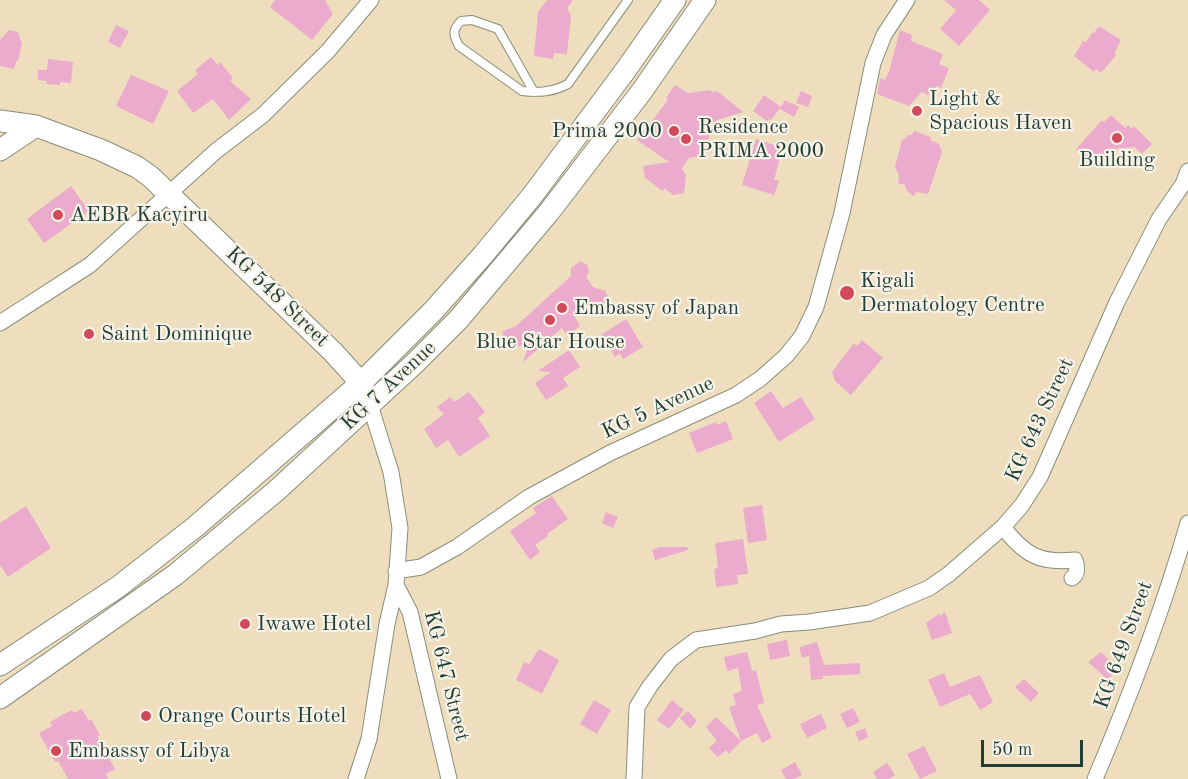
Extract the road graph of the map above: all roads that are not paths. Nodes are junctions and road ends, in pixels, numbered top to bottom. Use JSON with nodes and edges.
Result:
{"nodes":[{"id":1,"x":370,"y":0,"type":"edge"},
{"id":2,"x":628,"y":0,"type":"edge"},
{"id":3,"x":675,"y":0,"type":"edge"},
{"id":4,"x":705,"y":0,"type":"edge"},
{"id":5,"x":907,"y":0,"type":"edge"},
{"id":6,"x":534,"y":92,"type":"junction"},
{"id":7,"x":0,"y":121,"type":"edge"},
{"id":8,"x":36,"y":126,"type":"junction"},
{"id":9,"x":0,"y":150,"type":"edge"},
{"id":10,"x":1188,"y":171,"type":"edge"},
{"id":11,"x":171,"y":194,"type":"junction"},
{"id":12,"x":0,"y":323,"type":"edge"},
{"id":13,"x":361,"y":383,"type":"junction"},
{"id":14,"x":370,"y":405,"type":"junction"},
{"id":15,"x":1188,"y":523,"type":"edge"},
{"id":16,"x":1003,"y":527,"type":"junction"},
{"id":17,"x":396,"y":578,"type":"junction"},
{"id":18,"x":1072,"y":578,"type":"dead end"},
{"id":19,"x":0,"y":665,"type":"edge"},
{"id":20,"x":0,"y":698,"type":"edge"},
{"id":21,"x":356,"y":779,"type":"edge"},
{"id":22,"x":449,"y":779,"type":"edge"},
{"id":23,"x":634,"y":779,"type":"edge"},
{"id":24,"x":1095,"y":779,"type":"edge"}],
"edges":[{"from":1,"to":11,"type":"street"},
{"from":2,"to":6,"type":"lane"},
{"from":3,"to":13,"type":"main road","name":"KG 7 Avenue"},
{"from":4,"to":14,"type":"main road","name":"KG 7 Avenue"},
{"from":5,"to":17,"type":"street","name":"KG 5 Avenue"},
{"from":6,"to":6,"type":"lane"},
{"from":7,"to":8,"type":"main road","name":"KG 548 Street"},
{"from":8,"to":9,"type":"main road"},
{"from":8,"to":11,"type":"main road","name":"KG 548 Street"},
{"from":10,"to":16,"type":"street","name":"KG 643 Street"},
{"from":11,"to":12,"type":"street"},
{"from":11,"to":13,"type":"main road","name":"KG 548 Street"},
{"from":13,"to":14,"type":"main road"},
{"from":13,"to":19,"type":"main road","name":"KG 7 Avenue"},
{"from":14,"to":17,"type":"street"},
{"from":14,"to":20,"type":"main road","name":"KG 7 Avenue"},
{"from":15,"to":24,"type":"street","name":"KG 649 Street"},
{"from":16,"to":18,"type":"street"},
{"from":16,"to":23,"type":"street","name":"KG 643 Street"},
{"from":17,"to":21,"type":"street"},
{"from":17,"to":22,"type":"street","name":"KG 647 Street"}]}
